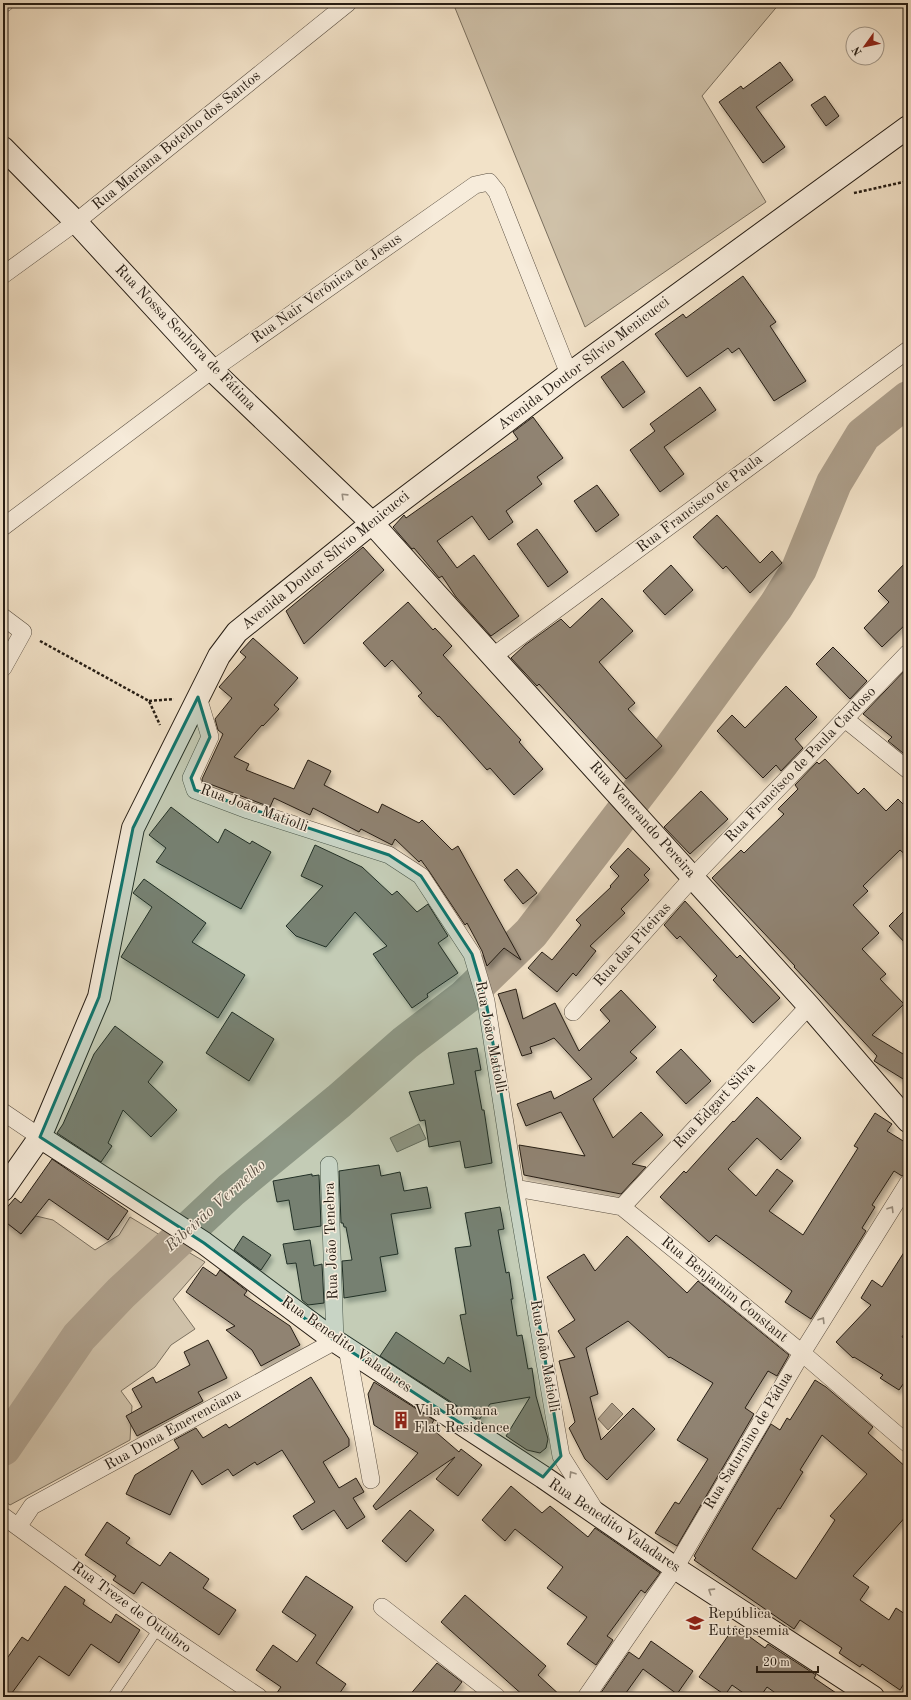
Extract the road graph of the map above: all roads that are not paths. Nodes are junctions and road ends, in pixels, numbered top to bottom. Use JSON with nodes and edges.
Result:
{"nodes":[{"id":1,"x":348,"y":3,"type":"edge"},
{"id":2,"x":908,"y":127,"type":"edge"},
{"id":3,"x":3,"y":148,"type":"edge"},
{"id":4,"x":76,"y":222,"type":"junction"},
{"id":5,"x":3,"y":275,"type":"edge"},
{"id":6,"x":908,"y":350,"type":"edge"},
{"id":7,"x":212,"y":370,"type":"junction"},
{"id":8,"x":569,"y":374,"type":"junction"},
{"id":9,"x":372,"y":523,"type":"junction"},
{"id":10,"x":3,"y":527,"type":"edge"},
{"id":11,"x":3,"y":617,"type":"edge"},
{"id":12,"x":908,"y":653,"type":"edge"},
{"id":13,"x":492,"y":658,"type":"junction"},
{"id":14,"x":3,"y":668,"type":"edge"},
{"id":15,"x":198,"y":697,"type":"junction"},
{"id":16,"x":845,"y":719,"type":"junction"},
{"id":17,"x":908,"y":770,"type":"edge"},
{"id":18,"x":694,"y":877,"type":"junction"},
{"id":19,"x":809,"y":1006,"type":"junction"},
{"id":20,"x":573,"y":1012,"type":"dead end"},
{"id":21,"x":3,"y":1112,"type":"edge"},
{"id":22,"x":908,"y":1121,"type":"edge"},
{"id":23,"x":40,"y":1137,"type":"junction"},
{"id":24,"x":329,"y":1165,"type":"dead end"},
{"id":25,"x":908,"y":1183,"type":"edge"},
{"id":26,"x":516,"y":1188,"type":"junction"},
{"id":27,"x":3,"y":1190,"type":"edge"},
{"id":28,"x":622,"y":1207,"type":"junction"},
{"id":29,"x":341,"y":1345,"type":"junction"},
{"id":30,"x":802,"y":1353,"type":"junction"},
{"id":31,"x":908,"y":1444,"type":"edge"},
{"id":32,"x":561,"y":1456,"type":"junction"},
{"id":33,"x":543,"y":1478,"type":"junction"},
{"id":34,"x":371,"y":1480,"type":"dead end"},
{"id":35,"x":597,"y":1514,"type":"junction"},
{"id":36,"x":9,"y":1520,"type":"edge"},
{"id":37,"x":675,"y":1568,"type":"junction"},
{"id":38,"x":382,"y":1608,"type":"dead end"},
{"id":39,"x":158,"y":1629,"type":"junction"},
{"id":40,"x":112,"y":1697,"type":"edge"},
{"id":41,"x":259,"y":1697,"type":"edge"},
{"id":42,"x":497,"y":1697,"type":"edge"},
{"id":43,"x":586,"y":1697,"type":"edge"},
{"id":44,"x":873,"y":1697,"type":"edge"}],
"edges":[{"from":1,"to":4,"type":"street","name":"Rua Mariana Botelho dos Santos"},
{"from":2,"to":8,"type":"main road","name":"Avenida Doutor Sílvio Menicucci"},
{"from":3,"to":4,"type":"main road","name":"Rua Nossa Senhora de Fátima"},
{"from":4,"to":5,"type":"street","name":"Rua Mariana Botelho dos Santos"},
{"from":4,"to":7,"type":"main road","name":"Rua Nossa Senhora de Fátima"},
{"from":6,"to":13,"type":"street","name":"Rua Francisco de Paula"},
{"from":7,"to":8,"type":"street","name":"Rua Nair Verônica de Jesus"},
{"from":9,"to":7,"type":"main road","name":"Rua Nossa Senhora de Fátima","one_way":true},
{"from":7,"to":10,"type":"street","name":"Rua Nair Verônica de Jesus"},
{"from":8,"to":9,"type":"main road","name":"Avenida Doutor Sílvio Menicucci"},
{"from":9,"to":13,"type":"main road","name":"Rua Venerando Pereira"},
{"from":9,"to":15,"type":"main road","name":"Avenida Doutor Sílvio Menicucci"},
{"from":11,"to":14,"type":"street"},
{"from":12,"to":16,"type":"street","name":"Rua Francisco de Paula Cardoso"},
{"from":13,"to":18,"type":"main road","name":"Rua Venerando Pereira"},
{"from":15,"to":23,"type":"main road","name":"Avenida Doutor Sílvio Menicucci"},
{"from":15,"to":26,"type":"street","name":"Rua João Matiolli"},
{"from":16,"to":17,"type":"street"},
{"from":16,"to":18,"type":"street","name":"Rua Francisco de Paula Cardoso"},
{"from":18,"to":19,"type":"main road","name":"Rua Venerando Pereira"},
{"from":18,"to":20,"type":"street","name":"Rua das Piteiras"},
{"from":19,"to":22,"type":"main road","name":"Rua Venerando Pereira"},
{"from":19,"to":28,"type":"street","name":"Rua Edgart Silva"},
{"from":21,"to":23,"type":"street"},
{"from":23,"to":27,"type":"main road","name":"Avenida Doutor Sílvio Menicucci"},
{"from":23,"to":29,"type":"main road","name":"Rua Benedito Valadares"},
{"from":24,"to":29,"type":"street","name":"Rua João Tenebra"},
{"from":30,"to":25,"type":"street","name":"Rua Saturnino de Pádua","one_way":true},
{"from":26,"to":28,"type":"street","name":"Rua Benjamim Constant"},
{"from":26,"to":32,"type":"street","name":"Rua João Matiolli"},
{"from":28,"to":30,"type":"street","name":"Rua Benjamim Constant"},
{"from":29,"to":33,"type":"main road","name":"Rua Benedito Valadares"},
{"from":29,"to":34,"type":"street","name":"Rua João Tenebra"},
{"from":29,"to":36,"type":"street","name":"Rua Dona Emerenciana"},
{"from":30,"to":31,"type":"street","name":"Rua Benjamim Constant"},
{"from":30,"to":37,"type":"street","name":"Rua Saturnino de Pádua"},
{"from":32,"to":33,"type":"street"},
{"from":35,"to":32,"type":"street","name":"Rua João Matiolli","one_way":true},
{"from":33,"to":35,"type":"main road","name":"Rua Benedito Valadares"},
{"from":35,"to":37,"type":"main road","name":"Rua Benedito Valadares"},
{"from":36,"to":39,"type":"street","name":"Rua Treze de Outubro"},
{"from":37,"to":43,"type":"street","name":"Rua Saturnino de Pádua"},
{"from":44,"to":37,"type":"main road","name":"Rua Benedito Valadares","one_way":true},
{"from":38,"to":42,"type":"street"},
{"from":39,"to":40,"type":"lane"},
{"from":39,"to":41,"type":"street","name":"Rua Treze de Outubro"}]}
